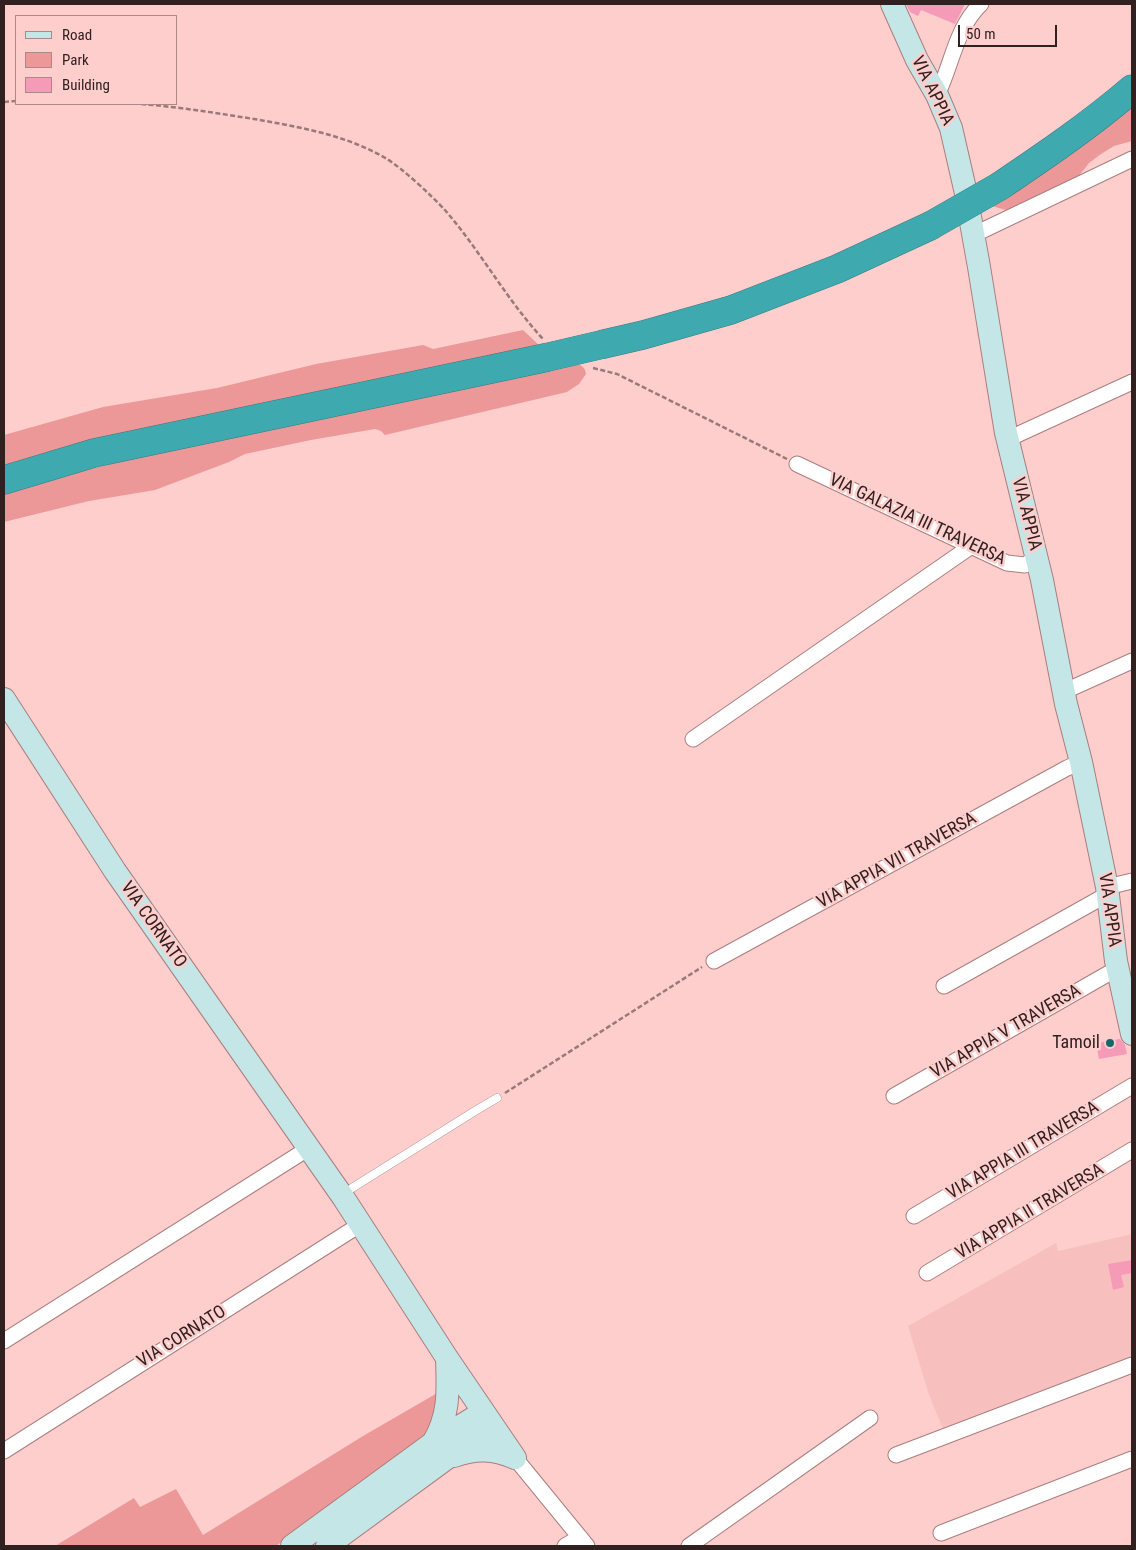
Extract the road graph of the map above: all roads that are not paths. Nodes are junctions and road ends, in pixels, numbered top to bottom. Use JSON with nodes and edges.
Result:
{"nodes":[{"id":1,"x":892,"y":4,"type":"edge"},
{"id":2,"x":981,"y":4,"type":"edge"},
{"id":3,"x":1132,"y":89,"type":"edge"},
{"id":4,"x":937,"y":95,"type":"junction"},
{"id":5,"x":1132,"y":159,"type":"edge"},
{"id":6,"x":973,"y":235,"type":"junction"},
{"id":7,"x":1132,"y":382,"type":"edge"},
{"id":8,"x":1008,"y":438,"type":"junction"},
{"id":9,"x":797,"y":464,"type":"road end"},
{"id":10,"x":4,"y":480,"type":"edge"},
{"id":11,"x":970,"y":547,"type":"junction"},
{"id":12,"x":1037,"y":557,"type":"junction"},
{"id":13,"x":1132,"y":661,"type":"edge"},
{"id":14,"x":1063,"y":692,"type":"junction"},
{"id":15,"x":4,"y":699,"type":"edge"},
{"id":16,"x":693,"y":739,"type":"dead end"},
{"id":17,"x":1082,"y":762,"type":"junction"},
{"id":18,"x":1132,"y":881,"type":"edge"},
{"id":19,"x":1107,"y":890,"type":"junction"},
{"id":20,"x":714,"y":961,"type":"road end"},
{"id":21,"x":1118,"y":968,"type":"junction"},
{"id":22,"x":944,"y":986,"type":"dead end"},
{"id":23,"x":1132,"y":1034,"type":"edge"},
{"id":24,"x":1132,"y":1086,"type":"edge"},
{"id":25,"x":894,"y":1096,"type":"dead end"},
{"id":26,"x":497,"y":1098,"type":"road end"},
{"id":27,"x":309,"y":1148,"type":"junction"},
{"id":28,"x":1132,"y":1150,"type":"edge"},
{"id":29,"x":343,"y":1196,"type":"junction"},
{"id":30,"x":914,"y":1216,"type":"dead end"},
{"id":31,"x":361,"y":1224,"type":"junction"},
{"id":32,"x":927,"y":1273,"type":"dead end"},
{"id":33,"x":4,"y":1341,"type":"edge"},
{"id":34,"x":447,"y":1358,"type":"junction"},
{"id":35,"x":1132,"y":1366,"type":"edge"},
{"id":36,"x":870,"y":1418,"type":"dead end"},
{"id":37,"x":487,"y":1419,"type":"junction"},
{"id":38,"x":441,"y":1450,"type":"junction"},
{"id":39,"x":4,"y":1451,"type":"edge"},
{"id":40,"x":896,"y":1455,"type":"dead end"},
{"id":41,"x":515,"y":1458,"type":"junction"},
{"id":42,"x":1132,"y":1459,"type":"edge"},
{"id":43,"x":941,"y":1533,"type":"dead end"},
{"id":44,"x":583,"y":1542,"type":"edge"},
{"id":45,"x":292,"y":1546,"type":"edge"},
{"id":46,"x":327,"y":1546,"type":"edge"},
{"id":47,"x":565,"y":1546,"type":"edge"},
{"id":48,"x":689,"y":1546,"type":"edge"}],
"edges":[{"from":1,"to":4,"type":"street","name":"VIA APPIA"},
{"from":2,"to":4,"type":"street"},
{"from":3,"to":10,"type":"highway","bridge":true},
{"from":4,"to":6,"type":"street","name":"VIA APPIA"},
{"from":5,"to":6,"type":"street"},
{"from":6,"to":8,"type":"street","name":"VIA APPIA"},
{"from":7,"to":8,"type":"street"},
{"from":8,"to":12,"type":"street","name":"VIA APPIA"},
{"from":9,"to":11,"type":"street","name":"VIA GALAZIA III TRAVERSA"},
{"from":11,"to":12,"type":"street","name":"VIA GALAZIA III TRAVERSA"},
{"from":11,"to":16,"type":"street"},
{"from":12,"to":14,"type":"street","name":"VIA APPIA"},
{"from":13,"to":14,"type":"street"},
{"from":14,"to":17,"type":"street","name":"VIA APPIA"},
{"from":15,"to":27,"type":"street","name":"VIA CORNATO"},
{"from":17,"to":19,"type":"street","name":"VIA APPIA"},
{"from":17,"to":20,"type":"street","name":"VIA APPIA VII TRAVERSA"},
{"from":18,"to":19,"type":"street"},
{"from":19,"to":21,"type":"street","name":"VIA APPIA"},
{"from":19,"to":22,"type":"street"},
{"from":21,"to":23,"type":"street","name":"VIA APPIA"},
{"from":21,"to":25,"type":"street","name":"VIA APPIA V TRAVERSA"},
{"from":24,"to":30,"type":"street","name":"VIA APPIA III TRAVERSA"},
{"from":26,"to":29,"type":"lane"},
{"from":27,"to":29,"type":"street","name":"VIA CORNATO"},
{"from":27,"to":33,"type":"street"},
{"from":28,"to":32,"type":"street","name":"VIA APPIA II TRAVERSA"},
{"from":29,"to":31,"type":"street","name":"VIA CORNATO"},
{"from":31,"to":34,"type":"street","name":"VIA CORNATO"},
{"from":31,"to":39,"type":"street","name":"VIA CORNATO"},
{"from":34,"to":37,"type":"street","name":"VIA CORNATO"},
{"from":34,"to":38,"type":"street"},
{"from":35,"to":40,"type":"street"},
{"from":36,"to":48,"type":"street"},
{"from":37,"to":38,"type":"street"},
{"from":37,"to":41,"type":"street","name":"VIA CORNATO"},
{"from":38,"to":41,"type":"street"},
{"from":38,"to":45,"type":"street"},
{"from":38,"to":46,"type":"street"},
{"from":41,"to":44,"type":"street","name":"VIA CORNATO"},
{"from":42,"to":43,"type":"street"},
{"from":44,"to":47,"type":"street"}]}
